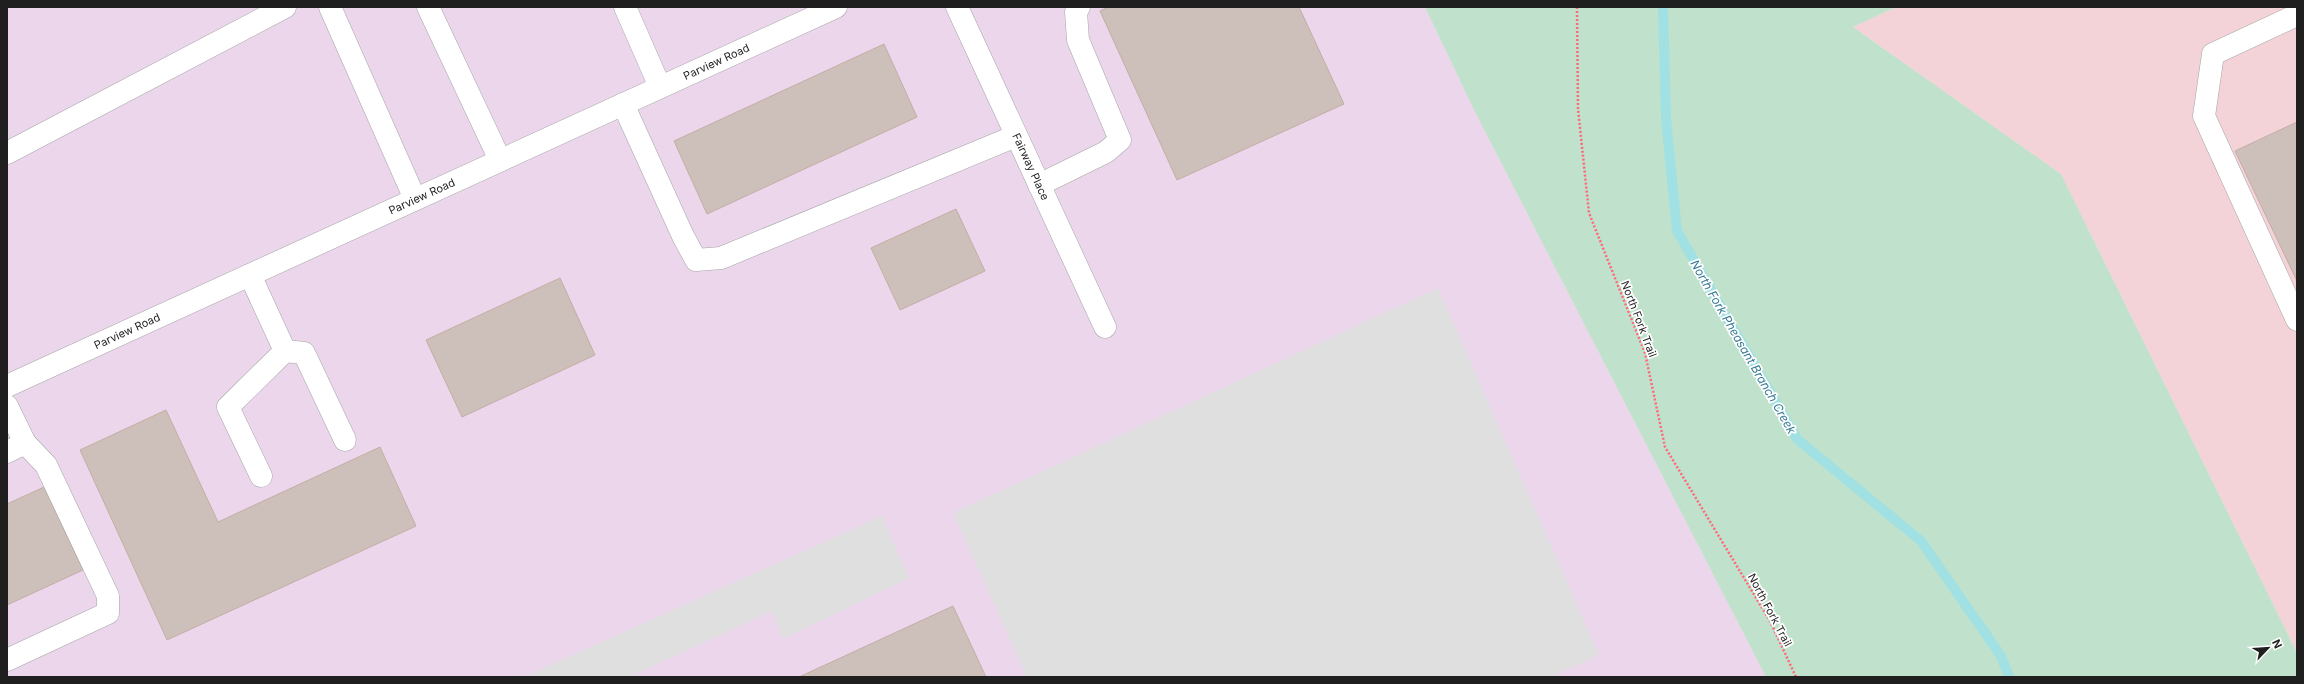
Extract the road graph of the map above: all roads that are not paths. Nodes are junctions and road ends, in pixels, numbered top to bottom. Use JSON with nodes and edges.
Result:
{"nodes":[{"id":1,"x":285,"y":7,"type":"edge"},
{"id":2,"x":330,"y":7,"type":"edge"},
{"id":3,"x":428,"y":7,"type":"edge"},
{"id":4,"x":624,"y":7,"type":"edge"},
{"id":5,"x":836,"y":7,"type":"edge"},
{"id":6,"x":957,"y":7,"type":"edge"},
{"id":7,"x":1079,"y":7,"type":"edge"},
{"id":8,"x":2297,"y":14,"type":"edge"},
{"id":9,"x":660,"y":87,"type":"junction"},
{"id":10,"x":623,"y":104,"type":"junction"},
{"id":11,"x":1016,"y":136,"type":"junction"},
{"id":12,"x":7,"y":153,"type":"edge"},
{"id":13,"x":500,"y":160,"type":"junction"},
{"id":14,"x":1039,"y":185,"type":"junction"},
{"id":15,"x":415,"y":199,"type":"junction"},
{"id":16,"x":250,"y":275,"type":"junction"},
{"id":17,"x":2297,"y":320,"type":"edge"},
{"id":18,"x":1105,"y":327,"type":"dead end"},
{"id":19,"x":285,"y":351,"type":"junction"},
{"id":20,"x":7,"y":386,"type":"edge"},
{"id":21,"x":7,"y":406,"type":"edge"},
{"id":22,"x":345,"y":440,"type":"dead end"},
{"id":23,"x":16,"y":448,"type":"edge"},
{"id":24,"x":261,"y":476,"type":"dead end"},
{"id":25,"x":7,"y":660,"type":"edge"}],
"edges":[{"from":1,"to":12,"type":"street"},
{"from":2,"to":15,"type":"street"},
{"from":3,"to":13,"type":"street"},
{"from":4,"to":9,"type":"street"},
{"from":5,"to":9,"type":"street","name":"Parview Road"},
{"from":6,"to":11,"type":"street","name":"Fairway Place"},
{"from":7,"to":14,"type":"street"},
{"from":8,"to":17,"type":"street"},
{"from":9,"to":10,"type":"street","name":"Parview Road"},
{"from":10,"to":11,"type":"street"},
{"from":10,"to":13,"type":"street","name":"Parview Road"},
{"from":11,"to":14,"type":"street","name":"Fairway Place"},
{"from":13,"to":15,"type":"street","name":"Parview Road"},
{"from":14,"to":18,"type":"street","name":"Fairway Place"},
{"from":15,"to":16,"type":"street","name":"Parview Road"},
{"from":16,"to":19,"type":"street"},
{"from":16,"to":20,"type":"street","name":"Parview Road"},
{"from":19,"to":22,"type":"street"},
{"from":19,"to":24,"type":"street"},
{"from":21,"to":23,"type":"street"},
{"from":23,"to":25,"type":"street"}]}
